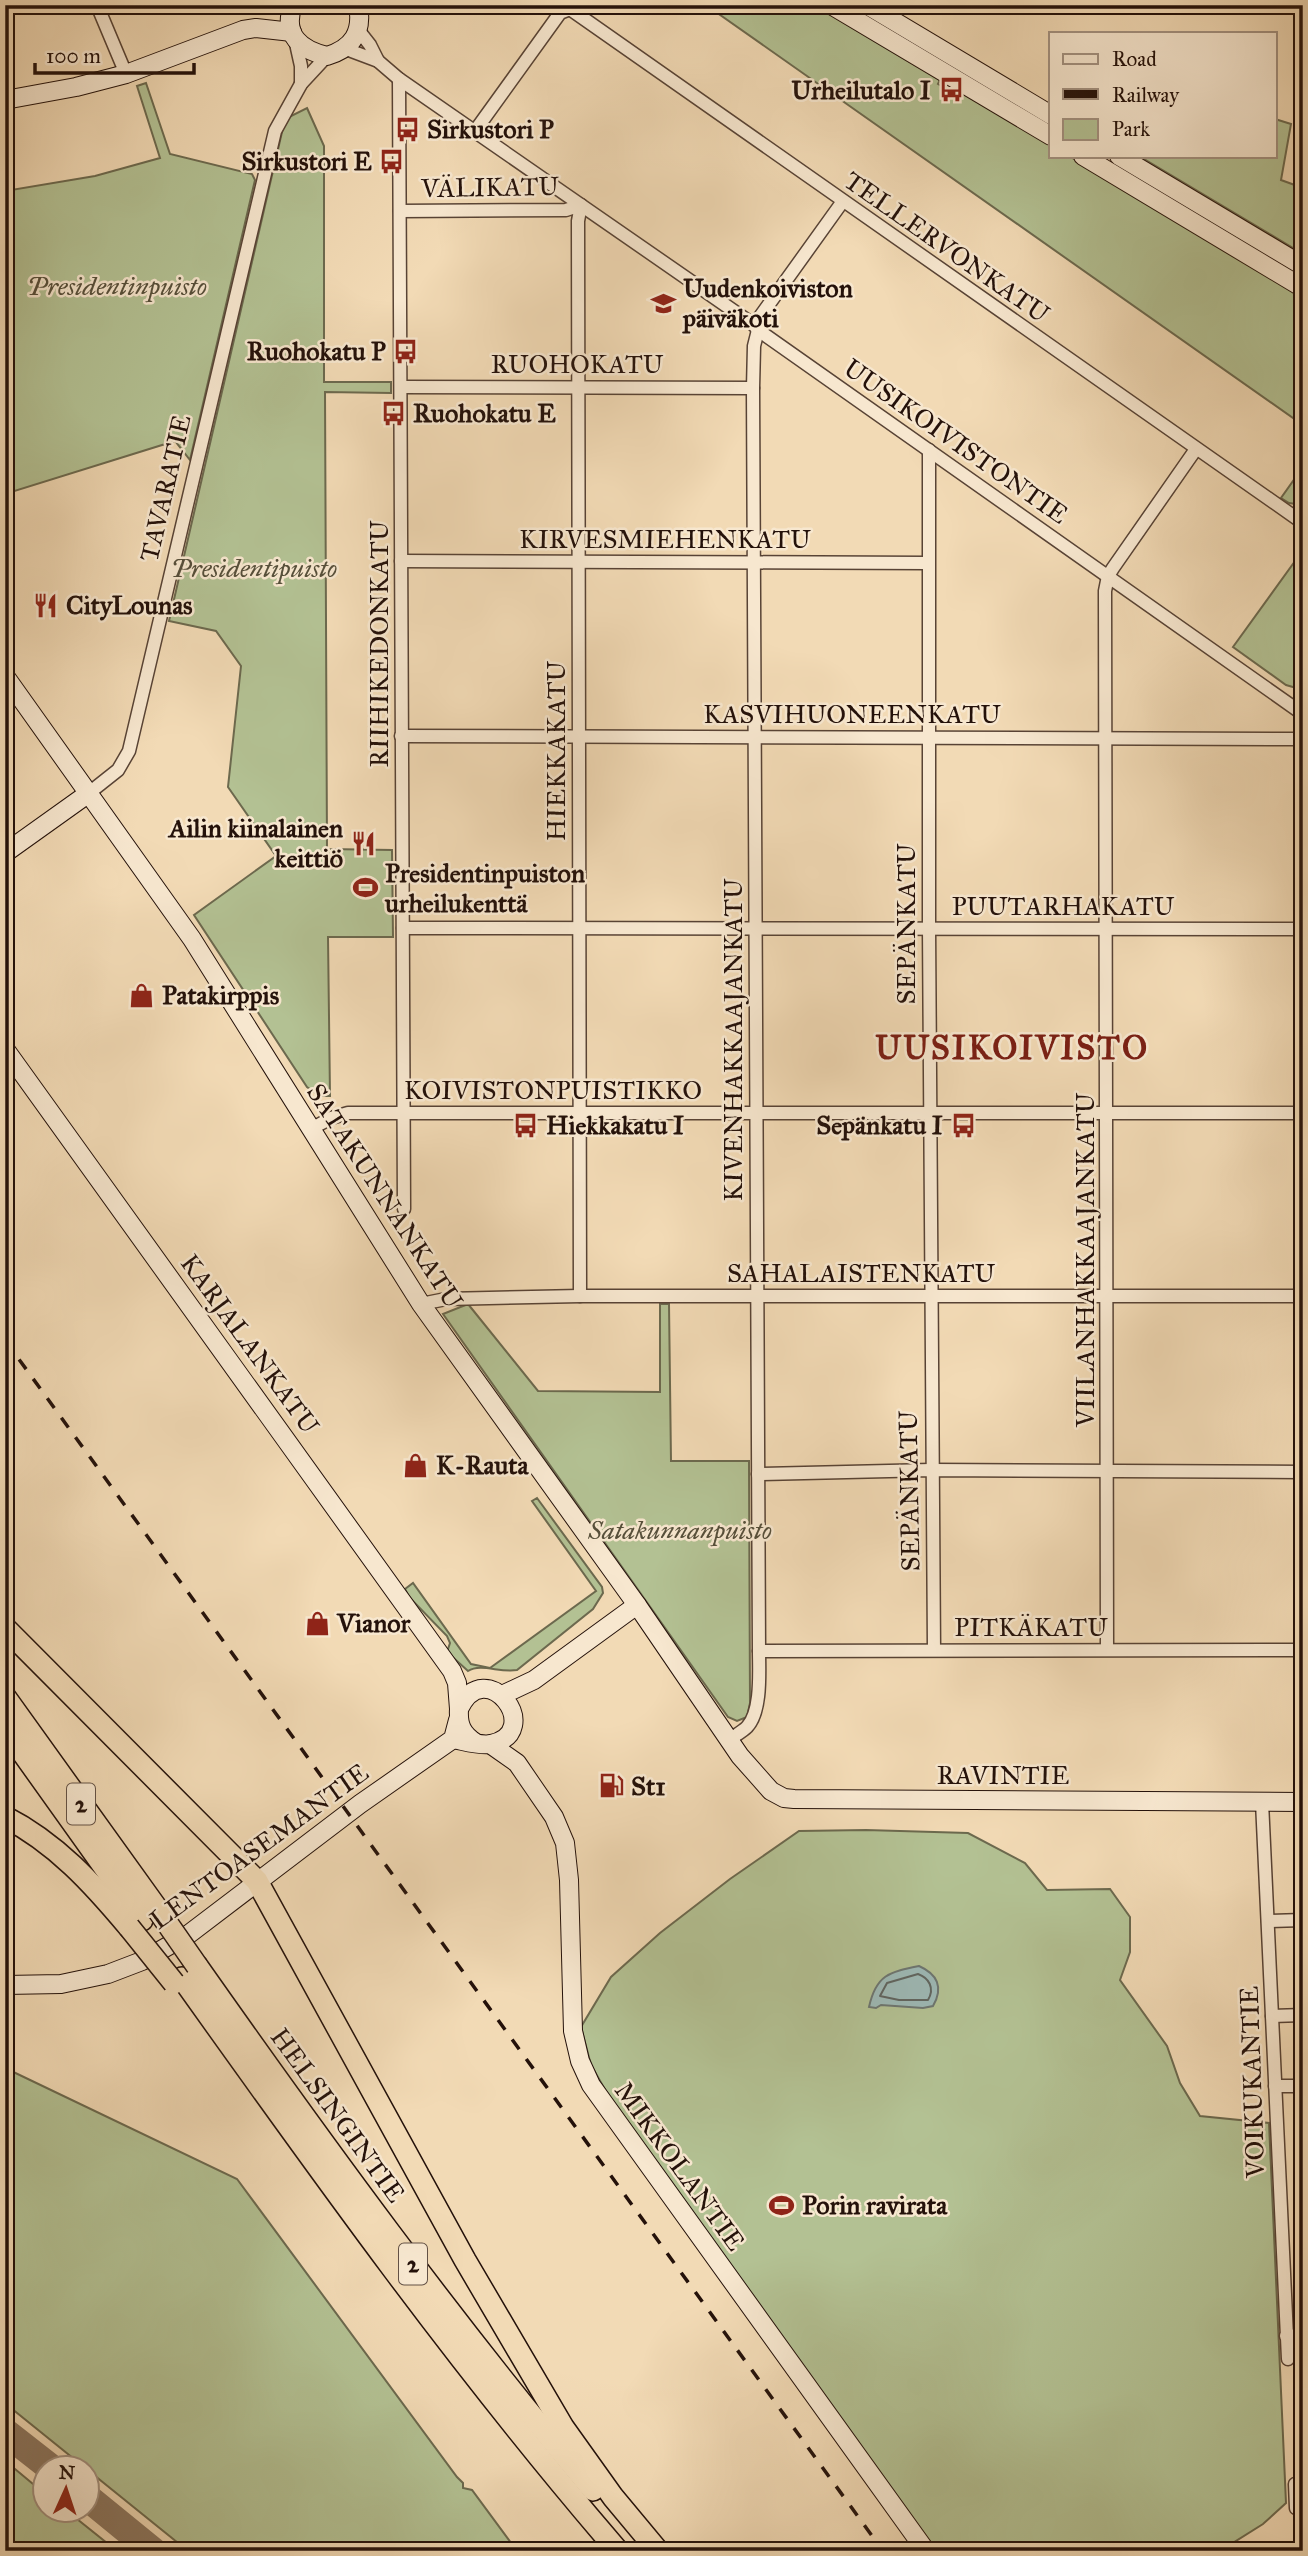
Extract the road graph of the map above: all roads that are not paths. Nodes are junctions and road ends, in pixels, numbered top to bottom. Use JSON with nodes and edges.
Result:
{"nodes":[{"id":1,"x":97,"y":5,"type":"edge"},
{"id":2,"x":358,"y":5,"type":"edge"},
{"id":3,"x":831,"y":5,"type":"edge"},
{"id":4,"x":867,"y":5,"type":"edge"},
{"id":5,"x":292,"y":8,"type":"edge"},
{"id":6,"x":256,"y":28,"type":"junction"},
{"id":7,"x":359,"y":31,"type":"junction"},
{"id":8,"x":293,"y":35,"type":"junction"},
{"id":9,"x":346,"y":49,"type":"junction"},
{"id":10,"x":327,"y":56,"type":"junction"},
{"id":11,"x":378,"y":61,"type":"junction"},
{"id":12,"x":126,"y":74,"type":"junction"},
{"id":13,"x":399,"y":79,"type":"junction"},
{"id":14,"x":302,"y":84,"type":"junction"},
{"id":15,"x":5,"y":100,"type":"edge"},
{"id":16,"x":1049,"y":115,"type":"edge"},
{"id":17,"x":475,"y":131,"type":"junction"},
{"id":18,"x":1049,"y":135,"type":"edge"},
{"id":19,"x":1086,"y":158,"type":"edge"},
{"id":20,"x":1122,"y":158,"type":"edge"},
{"id":21,"x":843,"y":201,"type":"junction"},
{"id":22,"x":581,"y":205,"type":"junction"},
{"id":23,"x":400,"y":211,"type":"junction"},
{"id":24,"x":1303,"y":266,"type":"edge"},
{"id":25,"x":1303,"y":288,"type":"edge"},
{"id":26,"x":756,"y":327,"type":"junction"},
{"id":27,"x":401,"y":387,"type":"junction"},
{"id":28,"x":578,"y":387,"type":"junction"},
{"id":29,"x":753,"y":388,"type":"junction"},
{"id":30,"x":1196,"y":449,"type":"junction"},
{"id":31,"x":929,"y":450,"type":"junction"},
{"id":32,"x":1299,"y":520,"type":"dead end"},
{"id":33,"x":401,"y":561,"type":"junction"},
{"id":34,"x":579,"y":561,"type":"junction"},
{"id":35,"x":753,"y":562,"type":"junction"},
{"id":36,"x":929,"y":563,"type":"junction"},
{"id":37,"x":1108,"y":576,"type":"junction"},
{"id":38,"x":5,"y":676,"type":"edge"},
{"id":39,"x":1303,"y":714,"type":"edge"},
{"id":40,"x":579,"y":735,"type":"junction"},
{"id":41,"x":401,"y":737,"type":"junction"},
{"id":42,"x":754,"y":737,"type":"junction"},
{"id":43,"x":929,"y":738,"type":"junction"},
{"id":44,"x":1105,"y":739,"type":"junction"},
{"id":45,"x":1303,"y":739,"type":"edge"},
{"id":46,"x":89,"y":793,"type":"junction"},
{"id":47,"x":5,"y":853,"type":"edge"},
{"id":48,"x":403,"y":928,"type":"junction"},
{"id":49,"x":755,"y":928,"type":"junction"},
{"id":50,"x":929,"y":928,"type":"junction"},
{"id":51,"x":578,"y":929,"type":"junction"},
{"id":52,"x":1106,"y":929,"type":"junction"},
{"id":53,"x":1303,"y":929,"type":"edge"},
{"id":54,"x":5,"y":1049,"type":"edge"},
{"id":55,"x":757,"y":1112,"type":"junction"},
{"id":56,"x":403,"y":1113,"type":"junction"},
{"id":57,"x":581,"y":1113,"type":"junction"},
{"id":58,"x":931,"y":1113,"type":"junction"},
{"id":59,"x":1107,"y":1113,"type":"junction"},
{"id":60,"x":1303,"y":1113,"type":"edge"},
{"id":61,"x":311,"y":1129,"type":"junction"},
{"id":62,"x":404,"y":1209,"type":"dead end"},
{"id":63,"x":580,"y":1296,"type":"junction"},
{"id":64,"x":756,"y":1296,"type":"junction"},
{"id":65,"x":931,"y":1296,"type":"junction"},
{"id":66,"x":1303,"y":1296,"type":"edge"},
{"id":67,"x":1107,"y":1297,"type":"junction"},
{"id":68,"x":421,"y":1304,"type":"junction"},
{"id":69,"x":931,"y":1470,"type":"junction"},
{"id":70,"x":1109,"y":1471,"type":"junction"},
{"id":71,"x":1303,"y":1472,"type":"edge"},
{"id":72,"x":758,"y":1474,"type":"junction"},
{"id":73,"x":637,"y":1605,"type":"junction"},
{"id":74,"x":5,"y":1628,"type":"edge"},
{"id":75,"x":1107,"y":1649,"type":"junction"},
{"id":76,"x":934,"y":1650,"type":"junction"},
{"id":77,"x":1303,"y":1650,"type":"edge"},
{"id":78,"x":760,"y":1651,"type":"junction"},
{"id":79,"x":452,"y":1671,"type":"junction"},
{"id":80,"x":5,"y":1697,"type":"edge"},
{"id":81,"x":503,"y":1704,"type":"junction"},
{"id":82,"x":459,"y":1714,"type":"junction"},
{"id":83,"x":5,"y":1728,"type":"edge"},
{"id":84,"x":453,"y":1739,"type":"junction"},
{"id":85,"x":729,"y":1740,"type":"junction"},
{"id":86,"x":483,"y":1743,"type":"junction"},
{"id":87,"x":517,"y":1763,"type":"junction"},
{"id":88,"x":1262,"y":1802,"type":"junction"},
{"id":89,"x":1303,"y":1802,"type":"edge"},
{"id":90,"x":5,"y":1817,"type":"edge"},
{"id":91,"x":257,"y":1881,"type":"junction"},
{"id":92,"x":143,"y":1919,"type":"junction"},
{"id":93,"x":1303,"y":1920,"type":"edge"},
{"id":94,"x":1268,"y":1921,"type":"junction"},
{"id":95,"x":184,"y":1976,"type":"junction"},
{"id":96,"x":5,"y":1985,"type":"edge"},
{"id":97,"x":1303,"y":2015,"type":"edge"},
{"id":98,"x":1272,"y":2016,"type":"junction"},
{"id":99,"x":1303,"y":2086,"type":"edge"},
{"id":100,"x":1275,"y":2087,"type":"junction"},
{"id":101,"x":1303,"y":2335,"type":"edge"},
{"id":102,"x":1286,"y":2336,"type":"junction"},
{"id":103,"x":1288,"y":2359,"type":"dead end"},
{"id":104,"x":1295,"y":2484,"type":"dead end"},
{"id":105,"x":1303,"y":2511,"type":"edge"},
{"id":106,"x":618,"y":2551,"type":"edge"},
{"id":107,"x":644,"y":2551,"type":"edge"},
{"id":108,"x":658,"y":2551,"type":"edge"},
{"id":109,"x":926,"y":2551,"type":"edge"}],
"edges":[{"from":1,"to":12,"type":"street"},
{"from":2,"to":7,"type":"main road"},
{"from":3,"to":18,"type":"main road"},
{"from":4,"to":16,"type":"main road"},
{"from":5,"to":6,"type":"main road"},
{"from":5,"to":8,"type":"main road"},
{"from":6,"to":8,"type":"main road"},
{"from":6,"to":12,"type":"main road"},
{"from":7,"to":9,"type":"main road"},
{"from":7,"to":11,"type":"street"},
{"from":8,"to":10,"type":"main road"},
{"from":8,"to":14,"type":"street"},
{"from":9,"to":10,"type":"main road"},
{"from":9,"to":11,"type":"street"},
{"from":10,"to":14,"type":"street","name":"TAVARATIE"},
{"from":11,"to":13,"type":"street","name":"UUSIKOIVISTONTIE"},
{"from":12,"to":15,"type":"main road"},
{"from":13,"to":17,"type":"street","name":"UUSIKOIVISTONTIE"},
{"from":13,"to":23,"type":"street","name":"RIIHIKEDONKATU"},
{"from":14,"to":46,"type":"street","name":"TAVARATIE"},
{"from":17,"to":21,"type":"street","name":"TELLERVONKATU"},
{"from":17,"to":22,"type":"street","name":"UUSIKOIVISTONTIE"},
{"from":19,"to":25,"type":"main road"},
{"from":20,"to":24,"type":"main road"},
{"from":21,"to":26,"type":"street"},
{"from":21,"to":30,"type":"street","name":"TELLERVONKATU"},
{"from":22,"to":23,"type":"street","name":"VÄLIKATU"},
{"from":22,"to":26,"type":"street","name":"UUSIKOIVISTONTIE"},
{"from":22,"to":28,"type":"street","name":"HIEKKAKATU"},
{"from":23,"to":27,"type":"street","name":"RIIHIKEDONKATU"},
{"from":26,"to":29,"type":"street","name":"KIVENHAKKAAJANKATU"},
{"from":26,"to":31,"type":"street","name":"UUSIKOIVISTONTIE"},
{"from":27,"to":28,"type":"street","name":"RUOHOKATU"},
{"from":27,"to":33,"type":"street","name":"RIIHIKEDONKATU"},
{"from":28,"to":29,"type":"street","name":"RUOHOKATU"},
{"from":28,"to":34,"type":"street","name":"HIEKKAKATU"},
{"from":29,"to":35,"type":"street","name":"KIVENHAKKAAJANKATU"},
{"from":30,"to":32,"type":"street","name":"TELLERVONKATU"},
{"from":30,"to":37,"type":"street"},
{"from":31,"to":36,"type":"street","name":"SEPÄNKATU"},
{"from":31,"to":37,"type":"street","name":"UUSIKOIVISTONTIE"},
{"from":33,"to":34,"type":"street","name":"KIRVESMIEHENKATU"},
{"from":33,"to":41,"type":"street","name":"RIIHIKEDONKATU"},
{"from":34,"to":35,"type":"street","name":"KIRVESMIEHENKATU"},
{"from":34,"to":40,"type":"street","name":"HIEKKAKATU"},
{"from":35,"to":36,"type":"street","name":"KIRVESMIEHENKATU"},
{"from":35,"to":42,"type":"street","name":"KIVENHAKKAAJANKATU"},
{"from":36,"to":43,"type":"street","name":"SEPÄNKATU"},
{"from":37,"to":39,"type":"street","name":"UUSIKOIVISTONTIE"},
{"from":37,"to":44,"type":"street","name":"VIILANHAKKAAJANKATU"},
{"from":38,"to":46,"type":"main road","name":"SATAKUNNANKATU"},
{"from":40,"to":41,"type":"street","name":"KASVIHUONEENKATU"},
{"from":40,"to":42,"type":"street","name":"KASVIHUONEENKATU"},
{"from":40,"to":51,"type":"street","name":"HIEKKAKATU"},
{"from":41,"to":48,"type":"street","name":"RIIHIKEDONKATU"},
{"from":42,"to":43,"type":"street","name":"KASVIHUONEENKATU"},
{"from":42,"to":49,"type":"street","name":"KIVENHAKKAAJANKATU"},
{"from":43,"to":44,"type":"street","name":"KASVIHUONEENKATU"},
{"from":43,"to":50,"type":"street","name":"SEPÄNKATU"},
{"from":44,"to":45,"type":"street","name":"KASVIHUONEENKATU"},
{"from":44,"to":52,"type":"street","name":"VIILANHAKKAAJANKATU"},
{"from":46,"to":47,"type":"main road","name":"TAVARATIE"},
{"from":46,"to":61,"type":"main road","name":"SATAKUNNANKATU"},
{"from":48,"to":51,"type":"street","name":"PUUTARHAKATU"},
{"from":48,"to":56,"type":"street","name":"RIIHIKEDONKATU"},
{"from":49,"to":50,"type":"street","name":"PUUTARHAKATU"},
{"from":49,"to":51,"type":"street","name":"PUUTARHAKATU"},
{"from":49,"to":55,"type":"street","name":"KIVENHAKKAAJANKATU"},
{"from":50,"to":52,"type":"street","name":"PUUTARHAKATU"},
{"from":50,"to":58,"type":"street","name":"SEPÄNKATU"},
{"from":51,"to":57,"type":"street","name":"HIEKKAKATU"},
{"from":52,"to":53,"type":"street","name":"PUUTARHAKATU"},
{"from":52,"to":59,"type":"street","name":"VIILANHAKKAAJANKATU"},
{"from":54,"to":79,"type":"main road","name":"KARJALANKATU"},
{"from":55,"to":57,"type":"street","name":"KOIVISTONPUISTIKKO"},
{"from":55,"to":58,"type":"street","name":"KOIVISTONPUISTIKKO"},
{"from":55,"to":64,"type":"street","name":"KIVENHAKKAAJANKATU"},
{"from":56,"to":57,"type":"street","name":"KOIVISTONPUISTIKKO"},
{"from":56,"to":61,"type":"street","name":"KOIVISTONPUISTIKKO"},
{"from":56,"to":62,"type":"street","name":"RIIHIKEDONKATU"},
{"from":57,"to":63,"type":"street","name":"HIEKKAKATU"},
{"from":58,"to":59,"type":"street","name":"KOIVISTONPUISTIKKO"},
{"from":58,"to":65,"type":"street","name":"SEPÄNKATU"},
{"from":59,"to":60,"type":"street","name":"KOIVISTONPUISTIKKO"},
{"from":59,"to":67,"type":"street","name":"VIILANHAKKAAJANKATU"},
{"from":61,"to":68,"type":"main road","name":"SATAKUNNANKATU"},
{"from":63,"to":64,"type":"street","name":"SAHALAISTENKATU"},
{"from":63,"to":68,"type":"street","name":"SAHALAISTENKATU"},
{"from":64,"to":65,"type":"street","name":"SAHALAISTENKATU"},
{"from":64,"to":72,"type":"street","name":"KIVENHAKKAAJANKATU"},
{"from":65,"to":67,"type":"street","name":"SAHALAISTENKATU"},
{"from":65,"to":69,"type":"street","name":"SEPÄNKATU"},
{"from":66,"to":67,"type":"street","name":"SAHALAISTENKATU"},
{"from":67,"to":70,"type":"street","name":"VIILANHAKKAAJANKATU"},
{"from":68,"to":73,"type":"main road","name":"SATAKUNNANKATU"},
{"from":69,"to":70,"type":"street"},
{"from":69,"to":72,"type":"street"},
{"from":69,"to":76,"type":"street","name":"SEPÄNKATU"},
{"from":70,"to":71,"type":"street"},
{"from":70,"to":75,"type":"street","name":"VIILANHAKKAAJANKATU"},
{"from":72,"to":78,"type":"street","name":"KIVENHAKKAAJANKATU"},
{"from":73,"to":81,"type":"main road"},
{"from":73,"to":85,"type":"main road","name":"SATAKUNNANKATU"},
{"from":74,"to":91,"type":"highway"},
{"from":75,"to":76,"type":"street","name":"PITKÄKATU"},
{"from":75,"to":77,"type":"street","name":"PITKÄKATU"},
{"from":76,"to":78,"type":"street","name":"PITKÄKATU"},
{"from":78,"to":85,"type":"street","name":"KIVENHAKKAAJANKATU"},
{"from":79,"to":81,"type":"main road","name":"KARJALANKATU"},
{"from":79,"to":82,"type":"main road","name":"KARJALANKATU"},
{"from":80,"to":92,"type":"highway","name":"HELSINGINTIE","number":"2"},
{"from":81,"to":82,"type":"main road"},
{"from":81,"to":86,"type":"main road"},
{"from":81,"to":87,"type":"main road"},
{"from":82,"to":84,"type":"main road"},
{"from":82,"to":86,"type":"main road"},
{"from":83,"to":92,"type":"highway","name":"HELSINGINTIE","number":"2"},
{"from":84,"to":86,"type":"main road"},
{"from":84,"to":91,"type":"main road","name":"LENTOASEMANTIE"},
{"from":85,"to":88,"type":"main road","name":"RAVINTIE"},
{"from":86,"to":87,"type":"main road"},
{"from":87,"to":109,"type":"main road","name":"MIKKOLANTIE"},
{"from":88,"to":89,"type":"main road","name":"RAVINTIE"},
{"from":88,"to":94,"type":"street","name":"VOIKUKANTIE"},
{"from":90,"to":92,"type":"highway"},
{"from":91,"to":96,"type":"main road","name":"LENTOASEMANTIE"},
{"from":91,"to":108,"type":"highway"},
{"from":92,"to":95,"type":"highway","name":"HELSINGINTIE","number":"2","bridge":true},
{"from":92,"to":95,"type":"highway","bridge":true},
{"from":93,"to":94,"type":"street"},
{"from":94,"to":98,"type":"street","name":"VOIKUKANTIE"},
{"from":95,"to":106,"type":"highway","name":"HELSINGINTIE","number":"2"},
{"from":95,"to":107,"type":"highway","name":"HELSINGINTIE","number":"2"},
{"from":97,"to":98,"type":"street"},
{"from":98,"to":100,"type":"street","name":"VOIKUKANTIE"},
{"from":99,"to":100,"type":"street"},
{"from":100,"to":102,"type":"street","name":"VOIKUKANTIE"},
{"from":101,"to":102,"type":"street"},
{"from":102,"to":103,"type":"street","name":"VOIKUKANTIE"},
{"from":104,"to":105,"type":"street"}]}
